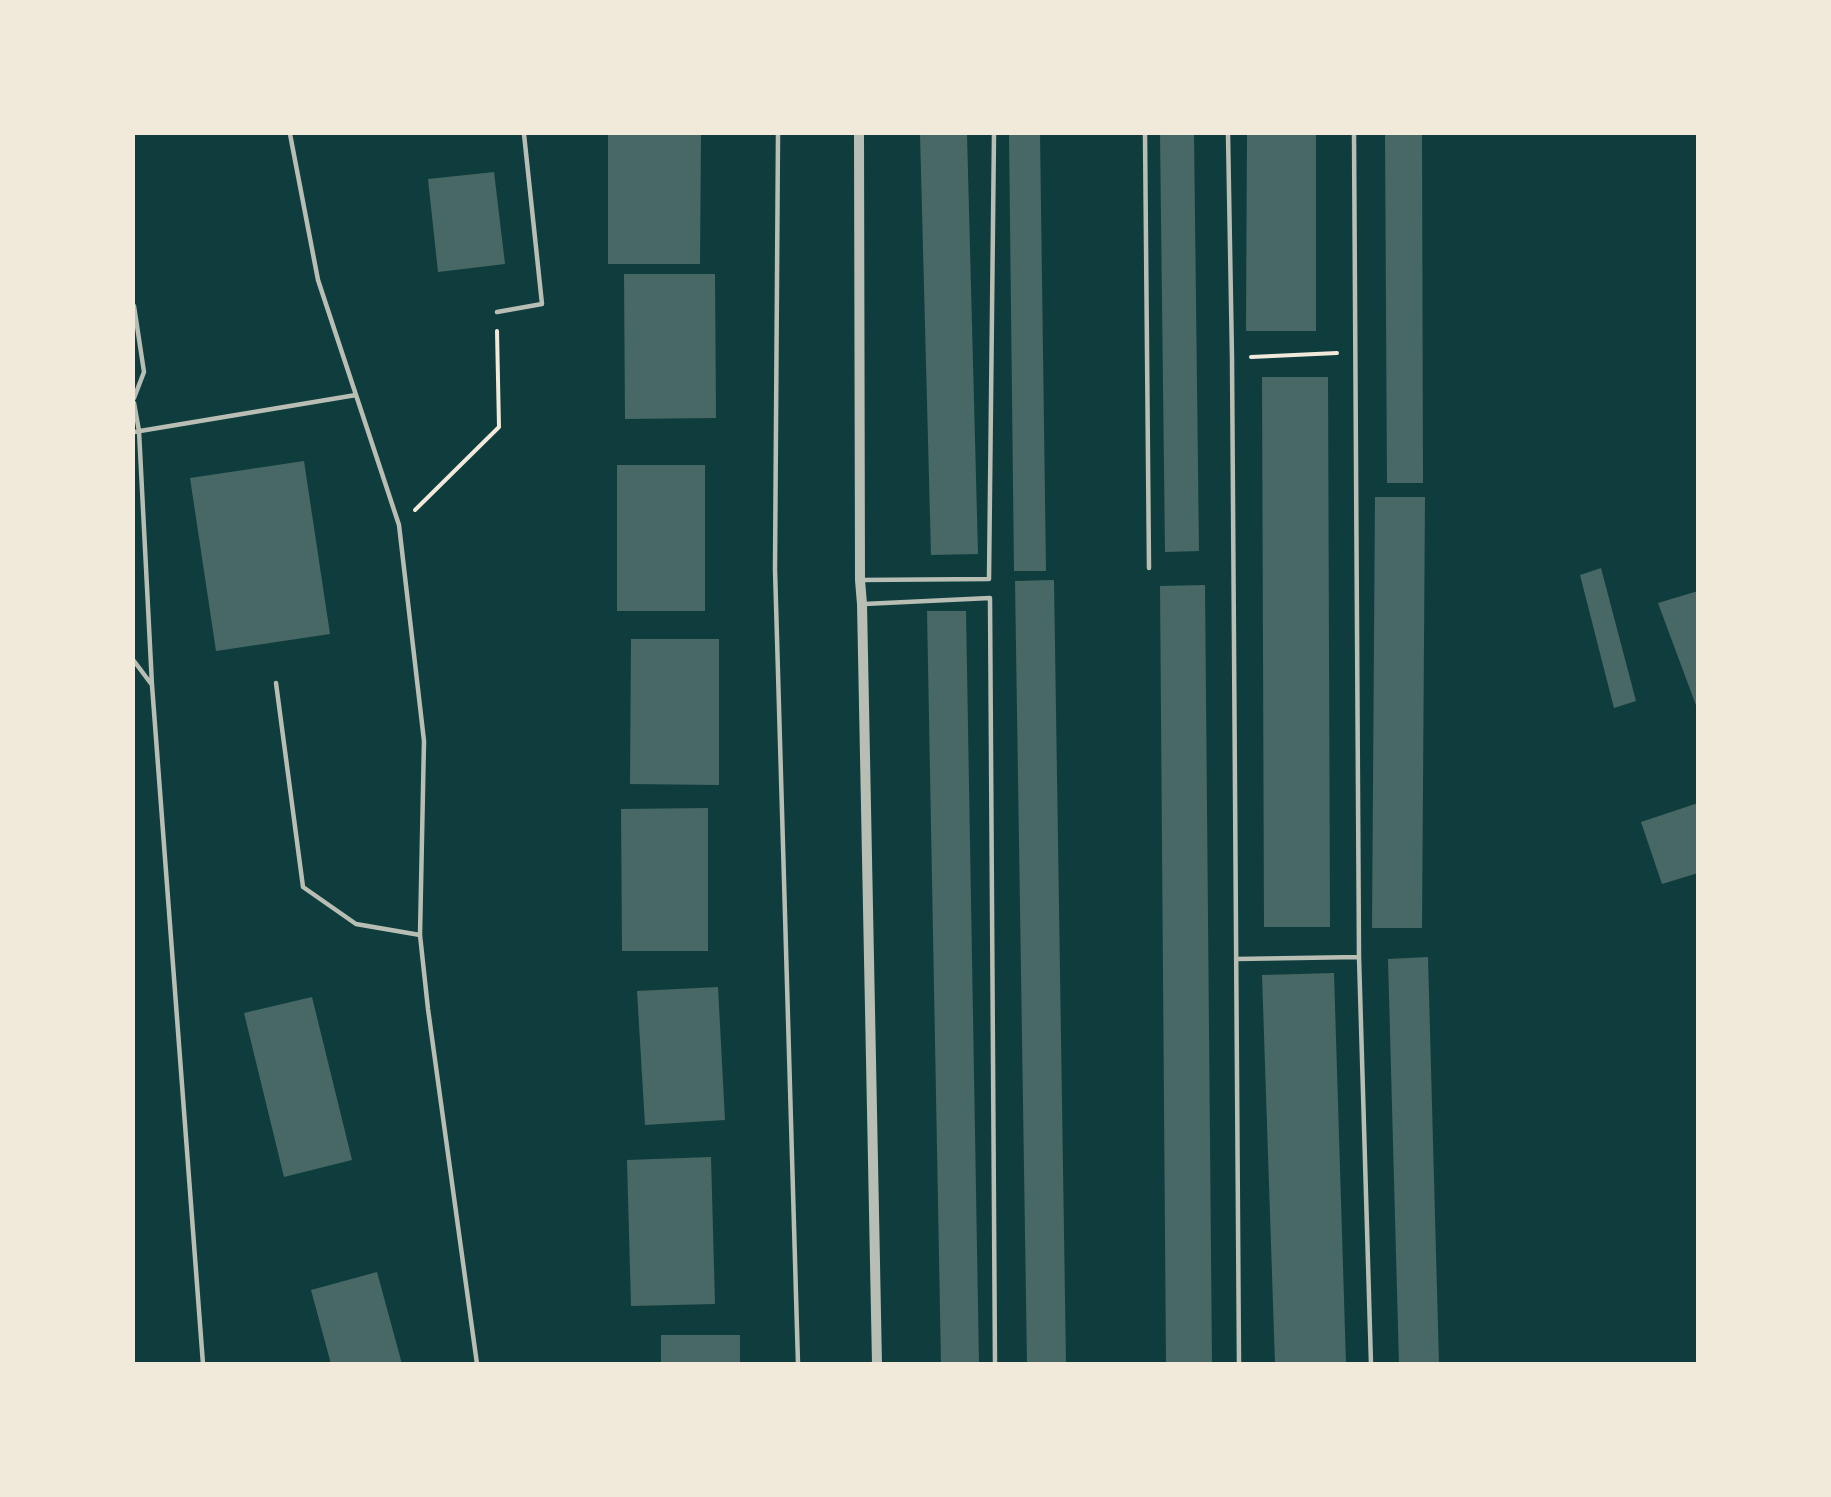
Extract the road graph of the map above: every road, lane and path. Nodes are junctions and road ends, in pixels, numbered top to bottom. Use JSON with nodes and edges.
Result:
{"nodes":[{"id":1,"x":290,"y":134,"type":"edge"},
{"id":2,"x":524,"y":134,"type":"edge"},
{"id":3,"x":778,"y":134,"type":"edge"},
{"id":4,"x":859,"y":134,"type":"edge"},
{"id":5,"x":994,"y":134,"type":"edge"},
{"id":6,"x":1145,"y":134,"type":"edge"},
{"id":7,"x":1228,"y":134,"type":"edge"},
{"id":8,"x":1354,"y":134,"type":"edge"},
{"id":9,"x":134,"y":306,"type":"edge"},
{"id":10,"x":497,"y":312,"type":"joint"},
{"id":11,"x":1355,"y":352,"type":"junction"},
{"id":12,"x":1232,"y":358,"type":"junction"},
{"id":13,"x":356,"y":395,"type":"junction"},
{"id":14,"x":134,"y":398,"type":"edge"},
{"id":15,"x":134,"y":403,"type":"edge"},
{"id":16,"x":136,"y":431,"type":"edge"},
{"id":17,"x":399,"y":525,"type":"junction"},
{"id":18,"x":1149,"y":568,"type":"dead end"},
{"id":19,"x":860,"y":580,"type":"junction"},
{"id":20,"x":862,"y":604,"type":"junction"},
{"id":21,"x":134,"y":661,"type":"edge"},
{"id":22,"x":276,"y":683,"type":"dead end"},
{"id":23,"x":152,"y":685,"type":"junction"},
{"id":24,"x":420,"y":934,"type":"junction"},
{"id":25,"x":1359,"y":957,"type":"junction"},
{"id":26,"x":1236,"y":959,"type":"junction"},
{"id":27,"x":202,"y":1364,"type":"edge"},
{"id":28,"x":477,"y":1364,"type":"edge"},
{"id":29,"x":798,"y":1364,"type":"edge"},
{"id":30,"x":877,"y":1364,"type":"edge"},
{"id":31,"x":995,"y":1364,"type":"edge"},
{"id":32,"x":1239,"y":1364,"type":"edge"},
{"id":33,"x":1371,"y":1364,"type":"edge"}],
"edges":[{"from":1,"to":13,"type":"lane"},
{"from":2,"to":10,"type":"lane"},
{"from":3,"to":29,"type":"lane"},
{"from":4,"to":19,"type":"street"},
{"from":5,"to":19,"type":"lane"},
{"from":6,"to":18,"type":"lane"},
{"from":7,"to":12,"type":"lane"},
{"from":8,"to":11,"type":"lane"},
{"from":9,"to":14,"type":"lane"},
{"from":10,"to":17,"type":"path"},
{"from":11,"to":12,"type":"path"},
{"from":11,"to":25,"type":"lane"},
{"from":12,"to":26,"type":"lane"},
{"from":13,"to":16,"type":"lane"},
{"from":13,"to":17,"type":"lane"},
{"from":15,"to":16,"type":"lane"},
{"from":16,"to":23,"type":"lane"},
{"from":17,"to":24,"type":"lane"},
{"from":19,"to":20,"type":"street"},
{"from":20,"to":30,"type":"street"},
{"from":20,"to":31,"type":"lane"},
{"from":21,"to":23,"type":"lane"},
{"from":22,"to":24,"type":"lane"},
{"from":23,"to":27,"type":"lane"},
{"from":24,"to":28,"type":"lane"},
{"from":25,"to":26,"type":"lane"},
{"from":25,"to":33,"type":"lane"},
{"from":26,"to":32,"type":"lane"}]}
